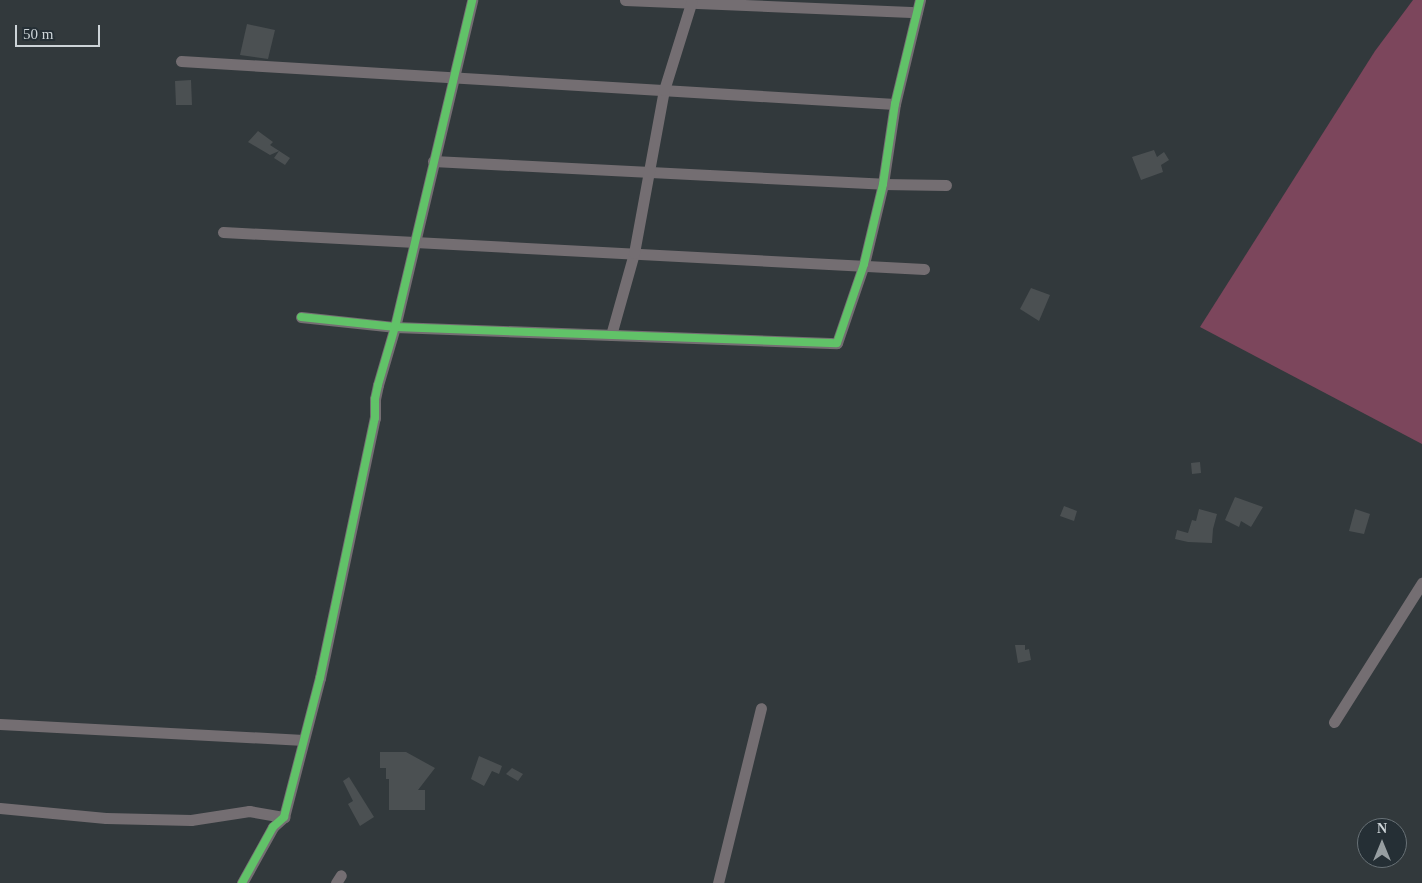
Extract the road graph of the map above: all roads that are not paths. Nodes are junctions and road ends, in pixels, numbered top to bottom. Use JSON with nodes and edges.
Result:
{"nodes":[{"id":1,"x":472,"y":0,"type":"edge"},
{"id":2,"x":625,"y":0,"type":"edge"},
{"id":3,"x":920,"y":0,"type":"edge"},
{"id":4,"x":691,"y":1,"type":"edge"},
{"id":5,"x":917,"y":12,"type":"junction"},
{"id":6,"x":181,"y":61,"type":"dead end"},
{"id":7,"x":454,"y":76,"type":"junction"},
{"id":8,"x":664,"y":90,"type":"junction"},
{"id":9,"x":895,"y":104,"type":"junction"},
{"id":10,"x":433,"y":162,"type":"junction"},
{"id":11,"x":650,"y":171,"type":"junction"},
{"id":12,"x":883,"y":184,"type":"junction"},
{"id":13,"x":946,"y":185,"type":"dead end"},
{"id":14,"x":223,"y":232,"type":"dead end"},
{"id":15,"x":416,"y":241,"type":"junction"},
{"id":16,"x":634,"y":253,"type":"junction"},
{"id":17,"x":864,"y":264,"type":"junction"},
{"id":18,"x":924,"y":269,"type":"dead end"},
{"id":19,"x":301,"y":317,"type":"dead end"},
{"id":20,"x":395,"y":327,"type":"junction"},
{"id":21,"x":611,"y":335,"type":"junction"},
{"id":22,"x":1422,"y":583,"type":"edge"},
{"id":23,"x":761,"y":708,"type":"dead end"},
{"id":24,"x":1334,"y":722,"type":"dead end"},
{"id":25,"x":0,"y":724,"type":"edge"},
{"id":26,"x":304,"y":740,"type":"junction"},
{"id":27,"x":0,"y":808,"type":"edge"},
{"id":28,"x":284,"y":817,"type":"junction"},
{"id":29,"x":242,"y":883,"type":"edge"},
{"id":30,"x":718,"y":883,"type":"edge"}],
"edges":[{"from":1,"to":7,"type":"street"},
{"from":2,"to":4,"type":"street"},
{"from":3,"to":5,"type":"street"},
{"from":4,"to":5,"type":"street"},
{"from":4,"to":8,"type":"street"},
{"from":5,"to":9,"type":"street"},
{"from":6,"to":7,"type":"street"},
{"from":7,"to":8,"type":"street"},
{"from":7,"to":10,"type":"street"},
{"from":8,"to":9,"type":"street"},
{"from":8,"to":11,"type":"street"},
{"from":9,"to":12,"type":"street"},
{"from":10,"to":11,"type":"street"},
{"from":10,"to":15,"type":"street"},
{"from":11,"to":12,"type":"street"},
{"from":11,"to":16,"type":"street"},
{"from":12,"to":13,"type":"street"},
{"from":12,"to":17,"type":"street"},
{"from":14,"to":15,"type":"street"},
{"from":15,"to":16,"type":"street"},
{"from":15,"to":20,"type":"street"},
{"from":16,"to":17,"type":"street"},
{"from":16,"to":21,"type":"street"},
{"from":17,"to":18,"type":"street"},
{"from":17,"to":21,"type":"street"},
{"from":19,"to":20,"type":"street"},
{"from":20,"to":21,"type":"street"},
{"from":20,"to":26,"type":"street"},
{"from":22,"to":24,"type":"street"},
{"from":23,"to":30,"type":"street"},
{"from":25,"to":26,"type":"street"},
{"from":26,"to":28,"type":"street"},
{"from":27,"to":28,"type":"street"},
{"from":28,"to":29,"type":"street"}]}
